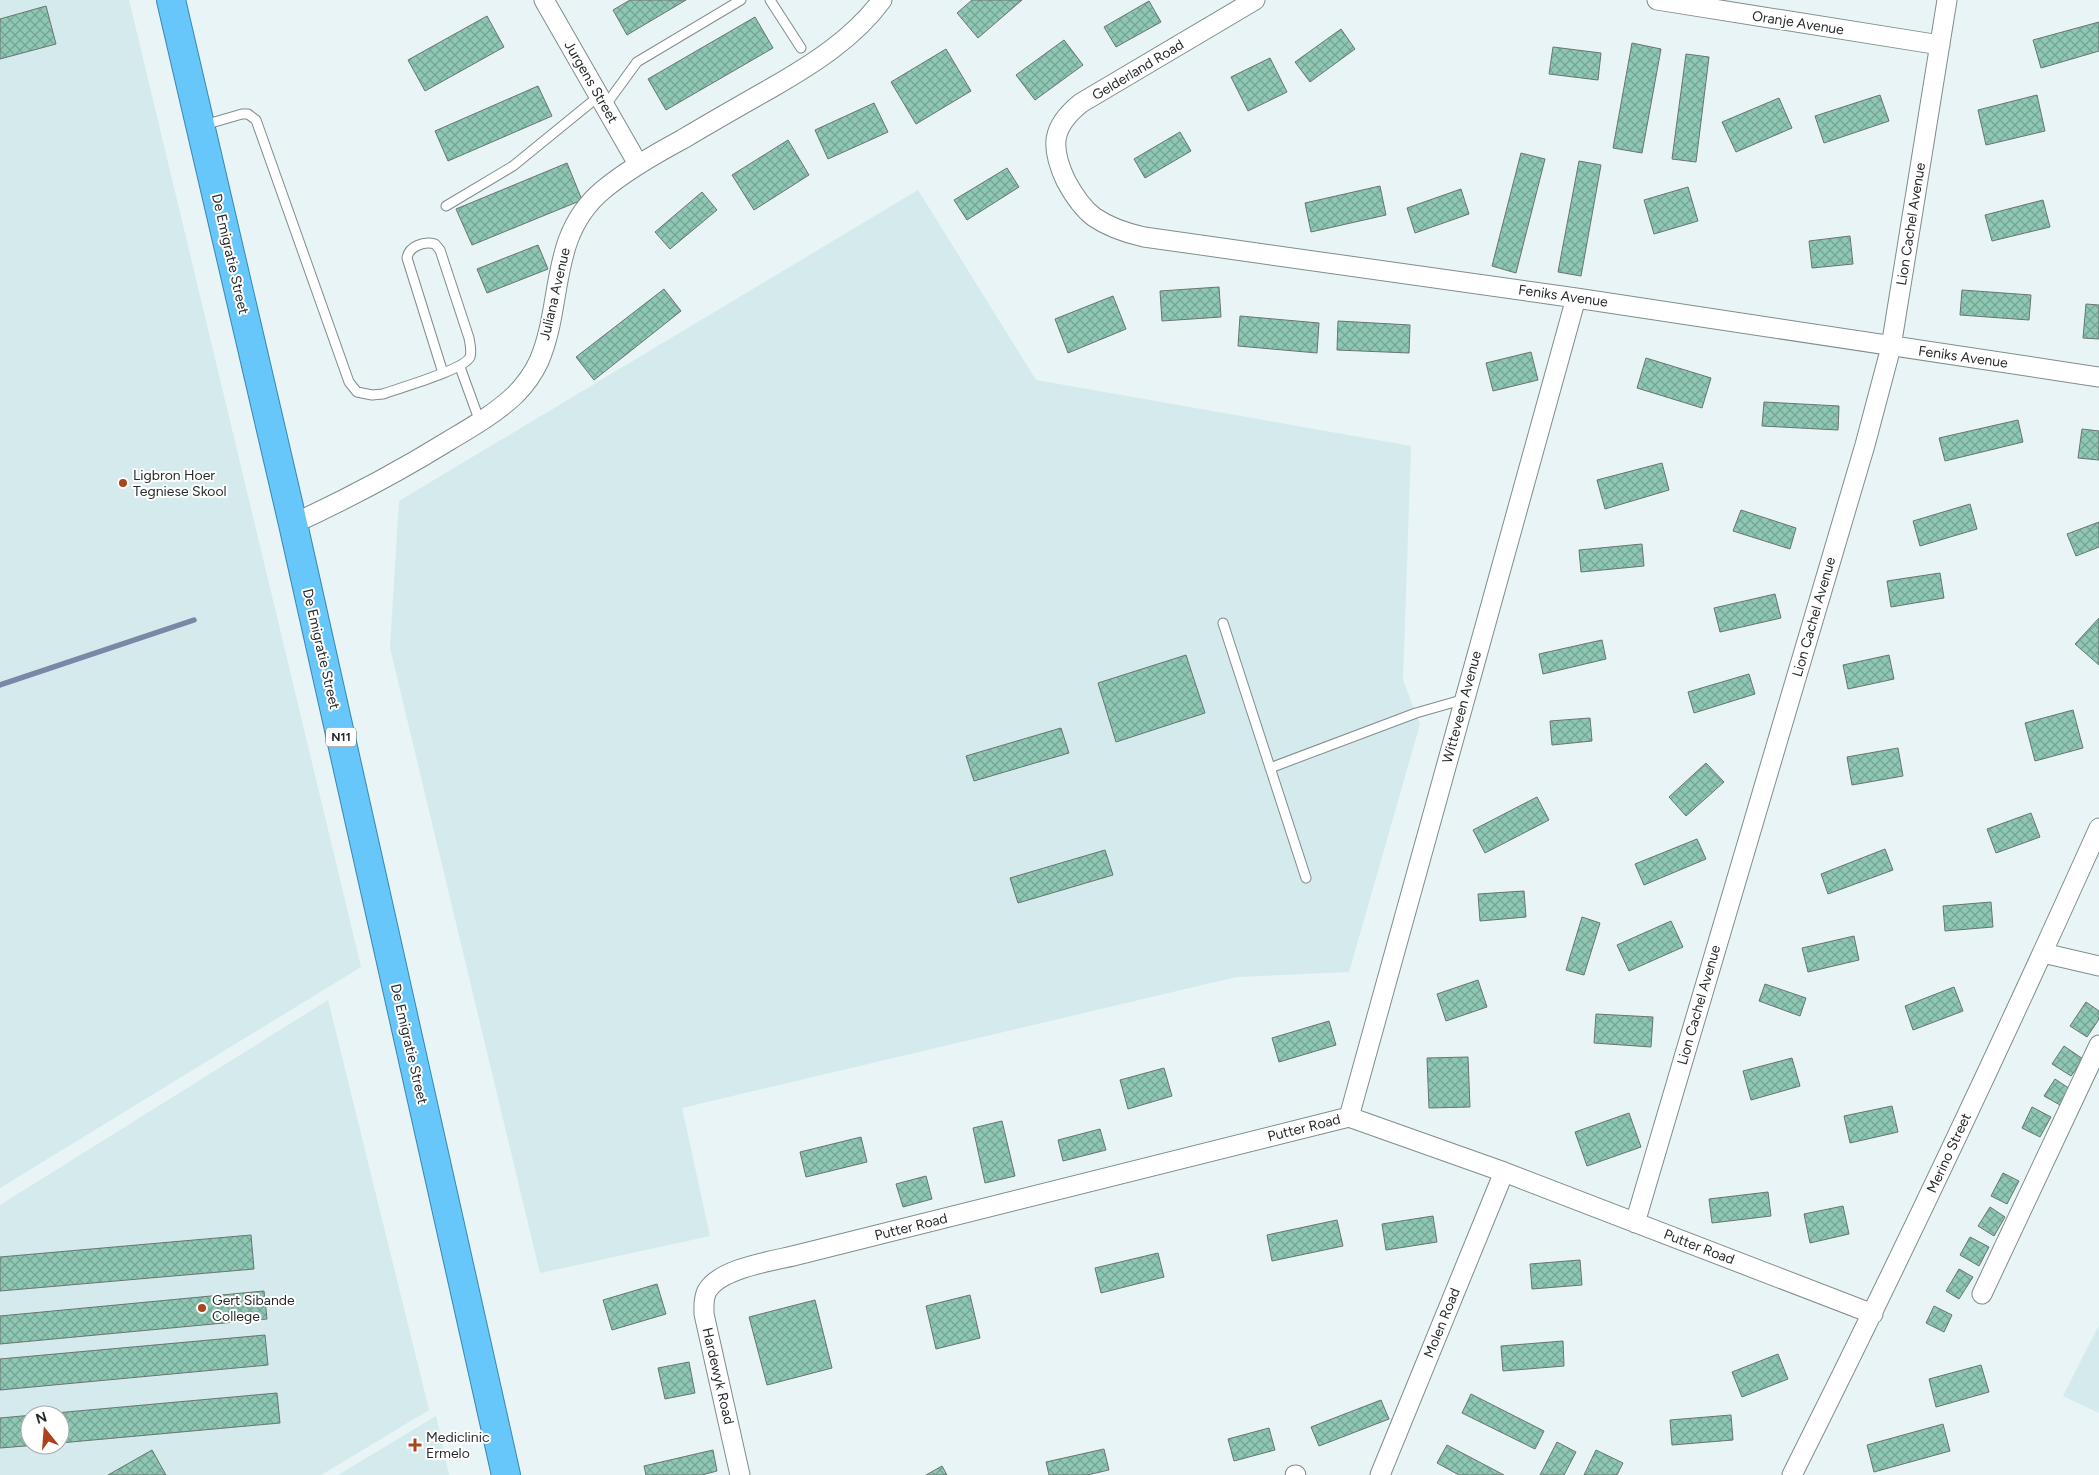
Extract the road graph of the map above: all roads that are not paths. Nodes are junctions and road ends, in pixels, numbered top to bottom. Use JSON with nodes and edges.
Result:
{"nodes":[{"id":1,"x":171,"y":0,"type":"edge"},
{"id":2,"x":544,"y":0,"type":"edge"},
{"id":3,"x":740,"y":0,"type":"edge"},
{"id":4,"x":770,"y":0,"type":"edge"},
{"id":5,"x":882,"y":0,"type":"edge"},
{"id":6,"x":1255,"y":0,"type":"edge"},
{"id":7,"x":1657,"y":0,"type":"edge"},
{"id":8,"x":1948,"y":0,"type":"edge"},
{"id":9,"x":1940,"y":45,"type":"junction"},
{"id":10,"x":800,"y":48,"type":"dead end"},
{"id":11,"x":602,"y":101,"type":"junction"},
{"id":12,"x":200,"y":126,"type":"junction"},
{"id":13,"x":1058,"y":163,"type":"joint"},
{"id":14,"x":638,"y":164,"type":"junction"},
{"id":15,"x":446,"y":206,"type":"dead end"},
{"id":16,"x":1576,"y":298,"type":"junction"},
{"id":17,"x":1891,"y":347,"type":"junction"},
{"id":18,"x":460,"y":367,"type":"junction"},
{"id":19,"x":443,"y":372,"type":"junction"},
{"id":20,"x":2099,"y":377,"type":"edge"},
{"id":21,"x":480,"y":422,"type":"junction"},
{"id":22,"x":293,"y":524,"type":"junction"},
{"id":23,"x":1222,"y":622,"type":"dead end"},
{"id":24,"x":1465,"y":699,"type":"junction"},
{"id":25,"x":1270,"y":768,"type":"junction"},
{"id":26,"x":2099,"y":828,"type":"edge"},
{"id":27,"x":1306,"y":878,"type":"dead end"},
{"id":28,"x":2042,"y":953,"type":"junction"},
{"id":29,"x":2099,"y":966,"type":"edge"},
{"id":30,"x":2099,"y":1045,"type":"edge"},
{"id":31,"x":1349,"y":1117,"type":"junction"},
{"id":32,"x":1504,"y":1172,"type":"junction"},
{"id":33,"x":1635,"y":1223,"type":"junction"},
{"id":34,"x":717,"y":1280,"type":"joint"},
{"id":35,"x":1982,"y":1294,"type":"dead end"},
{"id":36,"x":1873,"y":1314,"type":"junction"},
{"id":37,"x":506,"y":1475,"type":"edge"},
{"id":38,"x":740,"y":1475,"type":"edge"},
{"id":39,"x":1380,"y":1475,"type":"edge"},
{"id":40,"x":1792,"y":1475,"type":"edge"}],
"edges":[{"from":1,"to":12,"type":"highway","name":"De Emigratie Street","number":"N11"},
{"from":2,"to":11,"type":"street","name":"Jurgens Street"},
{"from":3,"to":11,"type":"lane"},
{"from":4,"to":10,"type":"lane"},
{"from":5,"to":14,"type":"street","name":"Juliana Avenue"},
{"from":6,"to":13,"type":"street","name":"Gelderland Road"},
{"from":7,"to":9,"type":"street","name":"Oranje Avenue"},
{"from":8,"to":9,"type":"street","name":"Lion Cachel Avenue"},
{"from":9,"to":17,"type":"street","name":"Lion Cachel Avenue"},
{"from":11,"to":14,"type":"street","name":"Jurgens Street"},
{"from":11,"to":15,"type":"lane"},
{"from":12,"to":19,"type":"lane"},
{"from":12,"to":22,"type":"highway","name":"De Emigratie Street","number":"N11"},
{"from":13,"to":16,"type":"street","name":"Feniks Avenue"},
{"from":14,"to":21,"type":"street","name":"Juliana Avenue"},
{"from":16,"to":17,"type":"street","name":"Feniks Avenue"},
{"from":16,"to":24,"type":"street","name":"Witteveen Avenue"},
{"from":17,"to":20,"type":"street","name":"Feniks Avenue"},
{"from":17,"to":33,"type":"street","name":"Lion Cachel Avenue"},
{"from":18,"to":19,"type":"lane"},
{"from":18,"to":19,"type":"lane"},
{"from":18,"to":21,"type":"lane"},
{"from":21,"to":22,"type":"street","name":"Juliana Avenue"},
{"from":22,"to":37,"type":"highway","name":"De Emigratie Street","number":"N11"},
{"from":23,"to":25,"type":"lane"},
{"from":24,"to":25,"type":"lane"},
{"from":24,"to":31,"type":"street","name":"Witteveen Avenue"},
{"from":25,"to":27,"type":"lane"},
{"from":26,"to":28,"type":"street","name":"Merino Street"},
{"from":28,"to":29,"type":"street"},
{"from":28,"to":36,"type":"street","name":"Merino Street"},
{"from":30,"to":35,"type":"street"},
{"from":31,"to":32,"type":"street","name":"Putter Road"},
{"from":31,"to":34,"type":"street","name":"Putter Road"},
{"from":32,"to":33,"type":"street","name":"Putter Road"},
{"from":32,"to":39,"type":"street","name":"Molen Road"},
{"from":33,"to":36,"type":"street","name":"Putter Road"},
{"from":34,"to":38,"type":"street","name":"Hardewyk Road"},
{"from":36,"to":40,"type":"street","name":"Merino Street"}]}
